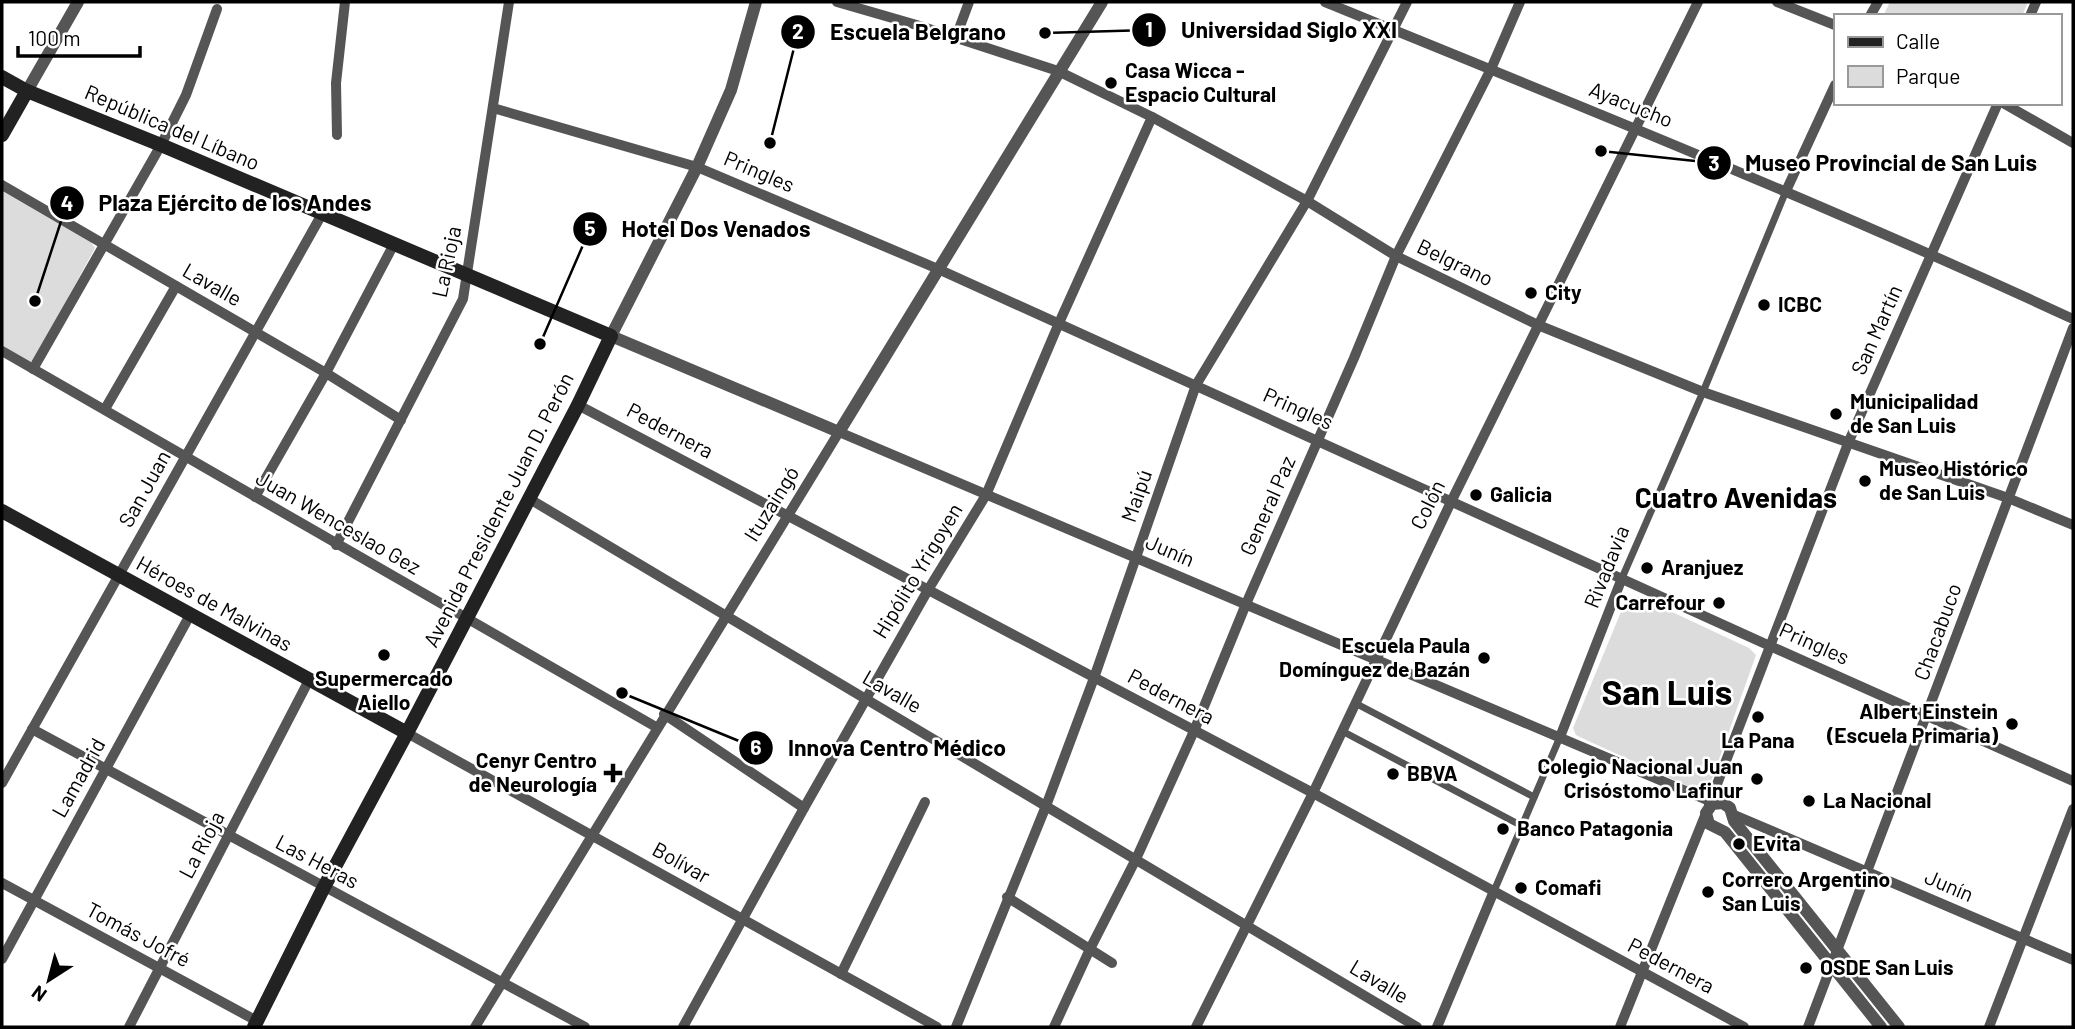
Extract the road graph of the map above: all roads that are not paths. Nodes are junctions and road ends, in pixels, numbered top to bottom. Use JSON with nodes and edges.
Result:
{"nodes":[{"id":1,"x":78,"y":2,"type":"edge"},
{"id":2,"x":345,"y":2,"type":"edge"},
{"id":3,"x":509,"y":2,"type":"edge"},
{"id":4,"x":756,"y":2,"type":"edge"},
{"id":5,"x":837,"y":2,"type":"edge"},
{"id":6,"x":969,"y":2,"type":"edge"},
{"id":7,"x":1102,"y":2,"type":"edge"},
{"id":8,"x":1325,"y":2,"type":"edge"},
{"id":9,"x":1407,"y":2,"type":"edge"},
{"id":10,"x":1520,"y":2,"type":"edge"},
{"id":11,"x":1698,"y":2,"type":"edge"},
{"id":12,"x":1777,"y":2,"type":"edge"},
{"id":13,"x":217,"y":9,"type":"dead end"},
{"id":14,"x":1834,"y":25,"type":"edge"},
{"id":15,"x":1394,"y":30,"type":"junction"},
{"id":16,"x":956,"y":37,"type":"junction"},
{"id":17,"x":1491,"y":69,"type":"junction"},
{"id":18,"x":1058,"y":71,"type":"junction"},
{"id":19,"x":2,"y":77,"type":"edge"},
{"id":20,"x":1834,"y":87,"type":"edge"},
{"id":21,"x":27,"y":91,"type":"junction"},
{"id":22,"x":1999,"y":105,"type":"edge"},
{"id":23,"x":2004,"y":105,"type":"edge"},
{"id":24,"x":493,"y":108,"type":"junction"},
{"id":25,"x":1152,"y":117,"type":"junction"},
{"id":26,"x":1636,"y":128,"type":"junction"},
{"id":27,"x":2,"y":135,"type":"edge"},
{"id":28,"x":337,"y":135,"type":"dead end"},
{"id":29,"x":2073,"y":143,"type":"edge"},
{"id":30,"x":161,"y":145,"type":"junction"},
{"id":31,"x":697,"y":167,"type":"junction"},
{"id":32,"x":2,"y":185,"type":"edge"},
{"id":33,"x":1786,"y":191,"type":"junction"},
{"id":34,"x":1307,"y":201,"type":"junction"},
{"id":35,"x":322,"y":214,"type":"junction"},
{"id":36,"x":104,"y":244,"type":"junction"},
{"id":37,"x":394,"y":244,"type":"junction"},
{"id":38,"x":1932,"y":253,"type":"junction"},
{"id":39,"x":1396,"y":256,"type":"junction"},
{"id":40,"x":938,"y":269,"type":"junction"},
{"id":41,"x":467,"y":274,"type":"junction"},
{"id":42,"x":176,"y":286,"type":"junction"},
{"id":43,"x":2073,"y":319,"type":"edge"},
{"id":44,"x":1059,"y":323,"type":"junction"},
{"id":45,"x":1538,"y":325,"type":"junction"},
{"id":46,"x":2073,"y":328,"type":"edge"},
{"id":47,"x":255,"y":332,"type":"junction"},
{"id":48,"x":611,"y":336,"type":"junction"},
{"id":49,"x":2,"y":351,"type":"edge"},
{"id":50,"x":33,"y":369,"type":"junction"},
{"id":51,"x":326,"y":373,"type":"junction"},
{"id":52,"x":1196,"y":384,"type":"junction"},
{"id":53,"x":1703,"y":392,"type":"junction"},
{"id":54,"x":578,"y":405,"type":"junction"},
{"id":55,"x":105,"y":409,"type":"junction"},
{"id":56,"x":401,"y":420,"type":"junction"},
{"id":57,"x":839,"y":432,"type":"junction"},
{"id":58,"x":1319,"y":440,"type":"junction"},
{"id":59,"x":1849,"y":441,"type":"junction"},
{"id":60,"x":186,"y":456,"type":"junction"},
{"id":61,"x":986,"y":495,"type":"junction"},
{"id":62,"x":255,"y":497,"type":"junction"},
{"id":63,"x":528,"y":498,"type":"junction"},
{"id":64,"x":2008,"y":498,"type":"junction"},
{"id":65,"x":1451,"y":502,"type":"junction"},
{"id":66,"x":2,"y":511,"type":"edge"},
{"id":67,"x":789,"y":515,"type":"junction"},
{"id":68,"x":2073,"y":526,"type":"edge"},
{"id":69,"x":336,"y":545,"type":"junction"},
{"id":70,"x":1135,"y":557,"type":"junction"},
{"id":71,"x":120,"y":576,"type":"junction"},
{"id":72,"x":1622,"y":578,"type":"junction"},
{"id":73,"x":928,"y":590,"type":"junction"},
{"id":74,"x":1246,"y":604,"type":"junction"},
{"id":75,"x":190,"y":615,"type":"junction"},
{"id":76,"x":724,"y":617,"type":"junction"},
{"id":77,"x":466,"y":619,"type":"junction"},
{"id":78,"x":1770,"y":646,"type":"junction"},
{"id":79,"x":1375,"y":659,"type":"junction"},
{"id":80,"x":1094,"y":678,"type":"junction"},
{"id":81,"x":309,"y":680,"type":"junction"},
{"id":82,"x":866,"y":699,"type":"junction"},
{"id":83,"x":1355,"y":703,"type":"junction"},
{"id":84,"x":664,"y":714,"type":"junction"},
{"id":85,"x":1927,"y":715,"type":"junction"},
{"id":86,"x":656,"y":727,"type":"junction"},
{"id":87,"x":32,"y":729,"type":"junction"},
{"id":88,"x":1194,"y":731,"type":"junction"},
{"id":89,"x":1342,"y":732,"type":"junction"},
{"id":90,"x":407,"y":733,"type":"junction"},
{"id":91,"x":1560,"y":737,"type":"junction"},
{"id":92,"x":107,"y":769,"type":"junction"},
{"id":93,"x":1718,"y":780,"type":"junction"},
{"id":94,"x":2073,"y":781,"type":"edge"},
{"id":95,"x":2,"y":783,"type":"edge"},
{"id":96,"x":1686,"y":792,"type":"junction"},
{"id":97,"x":1313,"y":793,"type":"junction"},
{"id":98,"x":1534,"y":797,"type":"junction"},
{"id":99,"x":925,"y":802,"type":"dead end"},
{"id":100,"x":1046,"y":806,"type":"junction"},
{"id":101,"x":1709,"y":807,"type":"junction"},
{"id":102,"x":804,"y":808,"type":"junction"},
{"id":103,"x":2073,"y":808,"type":"edge"},
{"id":104,"x":1732,"y":814,"type":"junction"},
{"id":105,"x":1522,"y":826,"type":"junction"},
{"id":106,"x":229,"y":835,"type":"junction"},
{"id":107,"x":592,"y":836,"type":"junction"},
{"id":108,"x":1136,"y":859,"type":"junction"},
{"id":109,"x":1866,"y":872,"type":"junction"},
{"id":110,"x":2,"y":883,"type":"edge"},
{"id":111,"x":324,"y":887,"type":"junction"},
{"id":112,"x":1493,"y":891,"type":"junction"},
{"id":113,"x":1007,"y":897,"type":"junction"},
{"id":114,"x":34,"y":901,"type":"junction"},
{"id":115,"x":743,"y":919,"type":"junction"},
{"id":116,"x":1246,"y":924,"type":"junction"},
{"id":117,"x":2024,"y":939,"type":"junction"},
{"id":118,"x":1090,"y":949,"type":"junction"},
{"id":119,"x":1838,"y":950,"type":"junction"},
{"id":120,"x":2,"y":960,"type":"edge"},
{"id":121,"x":2073,"y":960,"type":"edge"},
{"id":122,"x":1112,"y":963,"type":"dead end"},
{"id":123,"x":1832,"y":966,"type":"junction"},
{"id":124,"x":159,"y":968,"type":"junction"},
{"id":125,"x":1642,"y":972,"type":"junction"},
{"id":126,"x":841,"y":974,"type":"junction"},
{"id":127,"x":501,"y":984,"type":"junction"},
{"id":128,"x":255,"y":1024,"type":"edge"},
{"id":129,"x":129,"y":1027,"type":"edge"},
{"id":130,"x":475,"y":1027,"type":"edge"},
{"id":131,"x":584,"y":1027,"type":"edge"},
{"id":132,"x":683,"y":1027,"type":"edge"},
{"id":133,"x":937,"y":1027,"type":"edge"},
{"id":134,"x":956,"y":1027,"type":"edge"},
{"id":135,"x":1054,"y":1027,"type":"edge"},
{"id":136,"x":1196,"y":1027,"type":"edge"},
{"id":137,"x":1417,"y":1027,"type":"edge"},
{"id":138,"x":1437,"y":1027,"type":"edge"},
{"id":139,"x":1620,"y":1027,"type":"edge"},
{"id":140,"x":1744,"y":1027,"type":"edge"},
{"id":141,"x":1808,"y":1027,"type":"edge"},
{"id":142,"x":1881,"y":1027,"type":"edge"},
{"id":143,"x":1899,"y":1027,"type":"edge"},
{"id":144,"x":1989,"y":1027,"type":"edge"}],
"edges":[{"from":1,"to":21,"type":"street"},
{"from":2,"to":28,"type":"street"},
{"from":3,"to":24,"type":"street","name":"La Rioja"},
{"from":4,"to":31,"type":"street","name":"Avenida Presidente Juan D. Perón"},
{"from":5,"to":16,"type":"street","name":"Belgrano"},
{"from":6,"to":16,"type":"street"},
{"from":7,"to":18,"type":"street","name":"Ituzaingó"},
{"from":8,"to":15,"type":"street","name":"Ayacucho"},
{"from":9,"to":15,"type":"street","name":"Maipú"},
{"from":10,"to":17,"type":"street","name":"General Paz"},
{"from":11,"to":26,"type":"street","name":"Colón"},
{"from":12,"to":14,"type":"street"},
{"from":13,"to":30,"type":"street"},
{"from":15,"to":17,"type":"street","name":"Ayacucho"},
{"from":15,"to":34,"type":"street","name":"Maipú"},
{"from":16,"to":18,"type":"street","name":"Belgrano"},
{"from":17,"to":26,"type":"street","name":"Ayacucho"},
{"from":17,"to":39,"type":"street","name":"General Paz"},
{"from":18,"to":25,"type":"street","name":"Belgrano"},
{"from":18,"to":40,"type":"street","name":"Ituzaingó"},
{"from":19,"to":21,"type":"main road","name":"República del Líbano"},
{"from":20,"to":33,"type":"street","name":"Rivadavia"},
{"from":21,"to":27,"type":"main road"},
{"from":21,"to":30,"type":"main road","name":"República del Líbano"},
{"from":22,"to":38,"type":"street","name":"San Martín"},
{"from":23,"to":29,"type":"street"},
{"from":24,"to":31,"type":"street","name":"Pringles"},
{"from":24,"to":41,"type":"street","name":"La Rioja"},
{"from":25,"to":34,"type":"street","name":"Belgrano"},
{"from":25,"to":44,"type":"street","name":"Hipólito Yrigoyen"},
{"from":26,"to":33,"type":"street","name":"Ayacucho"},
{"from":26,"to":45,"type":"street","name":"Colón"},
{"from":30,"to":35,"type":"main road","name":"República del Líbano"},
{"from":30,"to":36,"type":"street"},
{"from":31,"to":40,"type":"street","name":"Pringles"},
{"from":31,"to":48,"type":"street","name":"Avenida Presidente Juan D. Perón"},
{"from":32,"to":36,"type":"street","name":"Lavalle"},
{"from":33,"to":38,"type":"street","name":"Ayacucho"},
{"from":33,"to":53,"type":"street","name":"Rivadavia"},
{"from":34,"to":39,"type":"street","name":"Belgrano"},
{"from":34,"to":52,"type":"street","name":"Maipú"},
{"from":35,"to":37,"type":"main road","name":"República del Líbano"},
{"from":35,"to":47,"type":"street","name":"San Juan"},
{"from":36,"to":42,"type":"street","name":"Lavalle"},
{"from":36,"to":50,"type":"street"},
{"from":37,"to":41,"type":"main road","name":"República del Líbano"},
{"from":37,"to":51,"type":"street"},
{"from":38,"to":43,"type":"street","name":"Ayacucho"},
{"from":38,"to":59,"type":"street","name":"San Martín"},
{"from":39,"to":45,"type":"street","name":"Belgrano"},
{"from":39,"to":58,"type":"street","name":"General Paz"},
{"from":40,"to":44,"type":"street","name":"Pringles"},
{"from":40,"to":57,"type":"street","name":"Ituzaingó"},
{"from":41,"to":48,"type":"main road","name":"República del Líbano"},
{"from":41,"to":56,"type":"street","name":"La Rioja"},
{"from":42,"to":47,"type":"street","name":"Lavalle"},
{"from":42,"to":55,"type":"street"},
{"from":44,"to":52,"type":"street","name":"Pringles"},
{"from":44,"to":61,"type":"street","name":"Hipólito Yrigoyen"},
{"from":45,"to":53,"type":"street","name":"Belgrano"},
{"from":45,"to":65,"type":"street","name":"Colón"},
{"from":46,"to":64,"type":"street","name":"Chacabuco"},
{"from":47,"to":51,"type":"street","name":"Lavalle"},
{"from":47,"to":60,"type":"street","name":"San Juan"},
{"from":48,"to":54,"type":"main road","name":"Avenida Presidente Juan D. Perón"},
{"from":48,"to":57,"type":"street","name":"Junín"},
{"from":49,"to":50,"type":"street","name":"Juan Wenceslao Gez"},
{"from":50,"to":55,"type":"street","name":"Juan Wenceslao Gez"},
{"from":51,"to":56,"type":"street","name":"Lavalle"},
{"from":51,"to":62,"type":"street"},
{"from":52,"to":58,"type":"street","name":"Pringles"},
{"from":52,"to":70,"type":"street","name":"Maipú"},
{"from":53,"to":59,"type":"street","name":"Belgrano"},
{"from":53,"to":72,"type":"street","name":"Rivadavia"},
{"from":54,"to":63,"type":"main road","name":"Avenida Presidente Juan D. Perón"},
{"from":54,"to":67,"type":"street","name":"Pedernera"},
{"from":55,"to":60,"type":"street","name":"Juan Wenceslao Gez"},
{"from":56,"to":69,"type":"street","name":"La Rioja"},
{"from":57,"to":61,"type":"street","name":"Junín"},
{"from":57,"to":67,"type":"street","name":"Ituzaingó"},
{"from":58,"to":65,"type":"street","name":"Pringles"},
{"from":58,"to":74,"type":"street","name":"General Paz"},
{"from":59,"to":64,"type":"street","name":"Belgrano"},
{"from":59,"to":78,"type":"street","name":"San Martín"},
{"from":60,"to":62,"type":"street","name":"Juan Wenceslao Gez"},
{"from":60,"to":71,"type":"street","name":"San Juan"},
{"from":61,"to":70,"type":"street","name":"Junín"},
{"from":61,"to":73,"type":"street","name":"Hipólito Yrigoyen"},
{"from":62,"to":69,"type":"street","name":"Juan Wenceslao Gez"},
{"from":63,"to":76,"type":"street","name":"Lavalle"},
{"from":63,"to":77,"type":"main road","name":"Avenida Presidente Juan D. Perón"},
{"from":64,"to":68,"type":"street","name":"Belgrano"},
{"from":64,"to":85,"type":"street","name":"Chacabuco"},
{"from":65,"to":72,"type":"street","name":"Pringles"},
{"from":65,"to":79,"type":"street","name":"Colón"},
{"from":66,"to":71,"type":"main road","name":"Héroes de Malvinas"},
{"from":67,"to":73,"type":"street","name":"Pedernera"},
{"from":67,"to":76,"type":"street","name":"Ituzaingó"},
{"from":69,"to":77,"type":"street","name":"Juan Wenceslao Gez"},
{"from":70,"to":74,"type":"street","name":"Junín"},
{"from":70,"to":80,"type":"street","name":"Maipú"},
{"from":71,"to":75,"type":"main road","name":"Héroes de Malvinas"},
{"from":71,"to":87,"type":"street","name":"San Juan"},
{"from":72,"to":78,"type":"street","name":"Pringles"},
{"from":72,"to":91,"type":"street","name":"Rivadavia"},
{"from":73,"to":80,"type":"street","name":"Pedernera"},
{"from":73,"to":82,"type":"street","name":"Hipólito Yrigoyen"},
{"from":74,"to":79,"type":"street","name":"Junín"},
{"from":74,"to":88,"type":"street","name":"General Paz"},
{"from":75,"to":81,"type":"main road","name":"Héroes de Malvinas"},
{"from":75,"to":92,"type":"street","name":"Lamadrid"},
{"from":76,"to":82,"type":"street","name":"Lavalle"},
{"from":76,"to":84,"type":"street","name":"Ituzaingó"},
{"from":77,"to":86,"type":"street","name":"Juan Wenceslao Gez"},
{"from":77,"to":90,"type":"main road","name":"Avenida Presidente Juan D. Perón"},
{"from":78,"to":85,"type":"street","name":"Pringles"},
{"from":78,"to":93,"type":"street","name":"San Martín"},
{"from":79,"to":83,"type":"street","name":"Colón"},
{"from":79,"to":91,"type":"street","name":"Junín"},
{"from":80,"to":88,"type":"street","name":"Pedernera"},
{"from":80,"to":100,"type":"street","name":"Maipú"},
{"from":81,"to":90,"type":"main road","name":"Héroes de Malvinas"},
{"from":81,"to":106,"type":"street","name":"La Rioja"},
{"from":82,"to":100,"type":"street","name":"Lavalle"},
{"from":82,"to":102,"type":"street","name":"Hipólito Yrigoyen"},
{"from":83,"to":89,"type":"street","name":"Colón"},
{"from":83,"to":98,"type":"street"},
{"from":84,"to":86,"type":"street","name":"Ituzaingó"},
{"from":84,"to":102,"type":"street"},
{"from":85,"to":94,"type":"street","name":"Pringles"},
{"from":85,"to":109,"type":"street","name":"Chacabuco"},
{"from":86,"to":107,"type":"street","name":"Ituzaingó"},
{"from":87,"to":92,"type":"street","name":"Las Heras"},
{"from":87,"to":95,"type":"street","name":"San Juan"},
{"from":88,"to":97,"type":"street","name":"Pedernera"},
{"from":88,"to":108,"type":"street","name":"General Paz"},
{"from":89,"to":97,"type":"street","name":"Colón"},
{"from":89,"to":105,"type":"street"},
{"from":90,"to":107,"type":"street","name":"Bolívar"},
{"from":90,"to":111,"type":"main road","name":"Avenida Presidente Juan D. Perón"},
{"from":91,"to":96,"type":"street","name":"Junín"},
{"from":91,"to":98,"type":"street","name":"Rivadavia"},
{"from":92,"to":106,"type":"street","name":"Las Heras"},
{"from":92,"to":114,"type":"street","name":"Lamadrid"},
{"from":93,"to":96,"type":"street"},
{"from":93,"to":101,"type":"street","name":"San Martín"},
{"from":96,"to":101,"type":"street","name":"Junín"},
{"from":97,"to":112,"type":"street","name":"Pedernera"},
{"from":97,"to":116,"type":"street","name":"Colón"},
{"from":98,"to":105,"type":"street","name":"Rivadavia"},
{"from":99,"to":126,"type":"street"},
{"from":100,"to":108,"type":"street","name":"Lavalle"},
{"from":100,"to":113,"type":"street","name":"Maipú"},
{"from":101,"to":104,"type":"street"},
{"from":101,"to":123,"type":"street"},
{"from":101,"to":125,"type":"street","name":"San Martín"},
{"from":102,"to":115,"type":"street","name":"Hipólito Yrigoyen"},
{"from":103,"to":117,"type":"street"},
{"from":104,"to":109,"type":"street","name":"Junín"},
{"from":104,"to":119,"type":"street"},
{"from":105,"to":112,"type":"street","name":"Rivadavia"},
{"from":106,"to":111,"type":"street","name":"Las Heras"},
{"from":106,"to":124,"type":"street","name":"La Rioja"},
{"from":107,"to":115,"type":"street","name":"Bolívar"},
{"from":107,"to":127,"type":"street","name":"Ituzaingó"},
{"from":108,"to":116,"type":"street","name":"Lavalle"},
{"from":108,"to":118,"type":"street","name":"General Paz"},
{"from":109,"to":117,"type":"street","name":"Junín"},
{"from":109,"to":119,"type":"street","name":"Chacabuco"},
{"from":110,"to":114,"type":"street","name":"Tomás Jofré"},
{"from":111,"to":127,"type":"street","name":"Las Heras"},
{"from":111,"to":128,"type":"main road","name":"Avenida Presidente Juan D. Perón"},
{"from":112,"to":125,"type":"street","name":"Pedernera"},
{"from":112,"to":138,"type":"street","name":"Rivadavia"},
{"from":113,"to":118,"type":"street"},
{"from":113,"to":134,"type":"street","name":"Maipú"},
{"from":114,"to":120,"type":"street","name":"Lamadrid"},
{"from":114,"to":124,"type":"street","name":"Tomás Jofré"},
{"from":115,"to":126,"type":"street","name":"Bolívar"},
{"from":115,"to":132,"type":"street","name":"Hipólito Yrigoyen"},
{"from":116,"to":136,"type":"street","name":"Colón"},
{"from":116,"to":137,"type":"street","name":"Lavalle"},
{"from":117,"to":121,"type":"street","name":"Junín"},
{"from":117,"to":144,"type":"street"},
{"from":118,"to":122,"type":"street"},
{"from":118,"to":135,"type":"street","name":"General Paz"},
{"from":119,"to":123,"type":"street","name":"Chacabuco"},
{"from":119,"to":143,"type":"street"},
{"from":123,"to":141,"type":"street","name":"Chacabuco"},
{"from":123,"to":142,"type":"street"},
{"from":124,"to":128,"type":"street","name":"Tomás Jofré"},
{"from":124,"to":129,"type":"street","name":"La Rioja"},
{"from":125,"to":139,"type":"street","name":"San Martín"},
{"from":125,"to":140,"type":"street","name":"Pedernera"},
{"from":126,"to":133,"type":"street","name":"Bolívar"},
{"from":127,"to":130,"type":"street","name":"Ituzaingó"},
{"from":127,"to":131,"type":"street","name":"Las Heras"}]}
